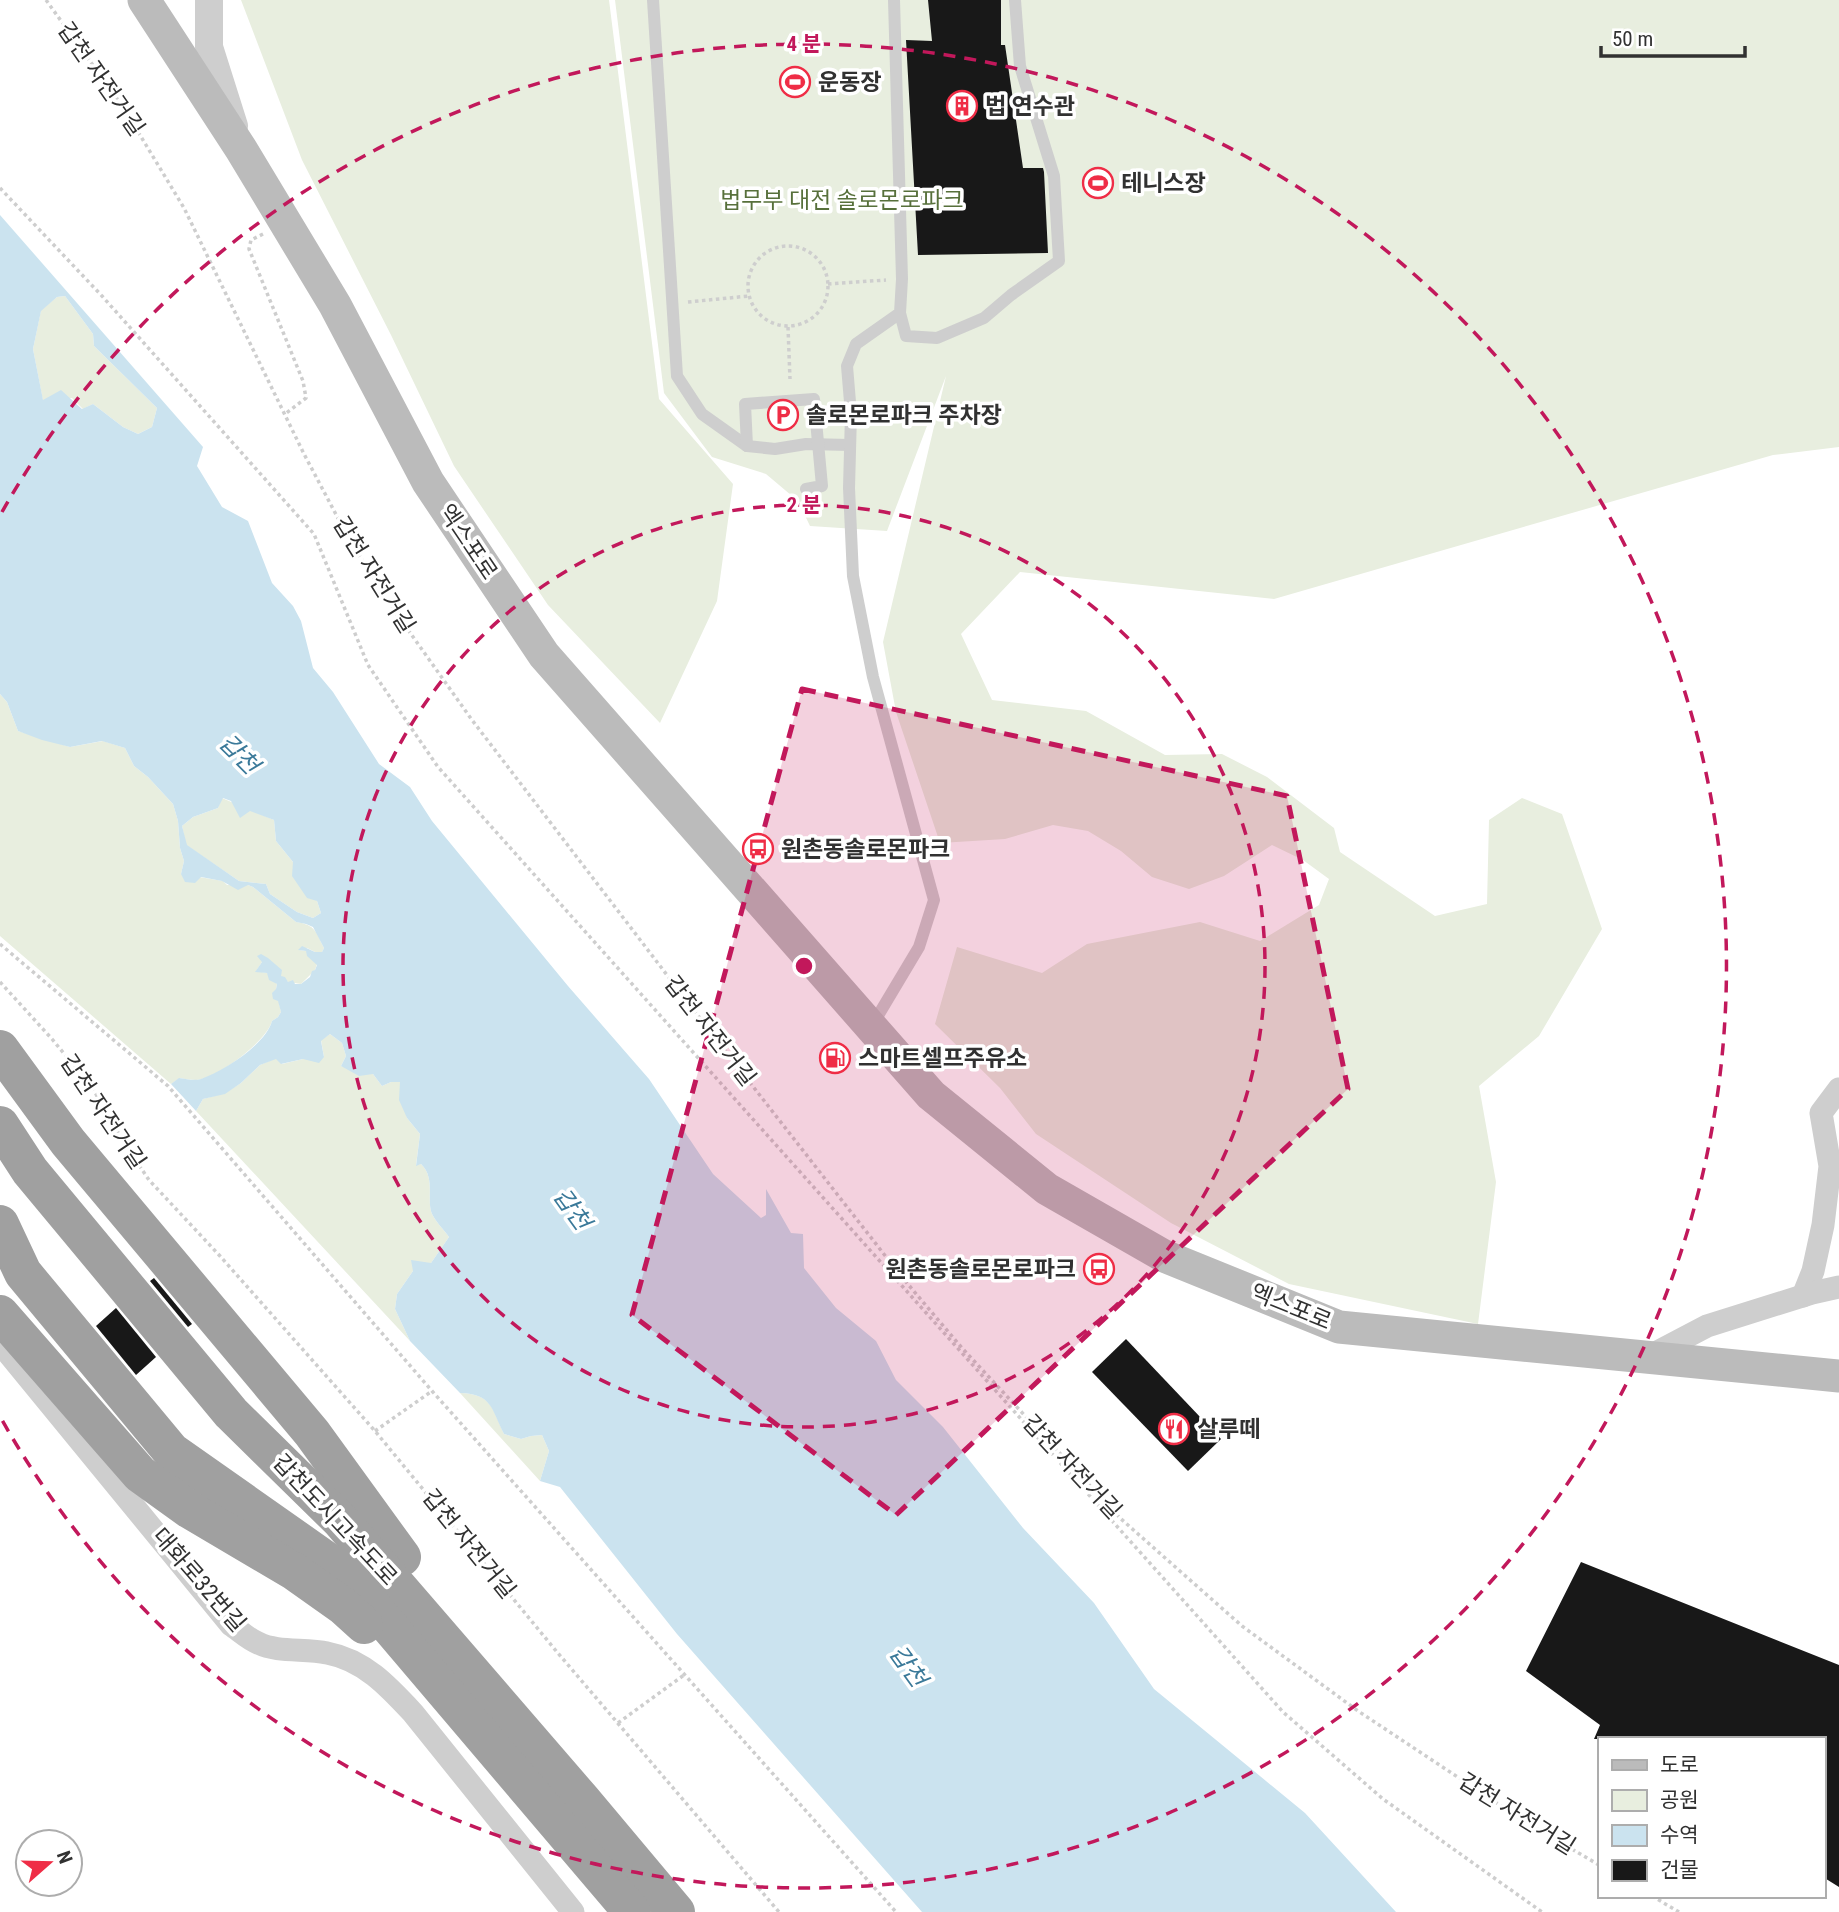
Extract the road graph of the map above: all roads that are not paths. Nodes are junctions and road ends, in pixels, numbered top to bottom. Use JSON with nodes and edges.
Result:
{"nodes":[{"id":1,"x":144,"y":0,"type":"edge"},
{"id":2,"x":209,"y":0,"type":"edge"},
{"id":3,"x":653,"y":0,"type":"edge"},
{"id":4,"x":894,"y":0,"type":"edge"},
{"id":5,"x":1015,"y":0,"type":"edge"},
{"id":6,"x":241,"y":149,"type":"junction"},
{"id":7,"x":900,"y":313,"type":"junction"},
{"id":8,"x":818,"y":445,"type":"junction"},
{"id":9,"x":850,"y":445,"type":"junction"},
{"id":10,"x":747,"y":446,"type":"junction"},
{"id":11,"x":806,"y":489,"type":"dead end"},
{"id":12,"x":871,"y":1027,"type":"junction"},
{"id":13,"x":0,"y":1049,"type":"edge"},
{"id":14,"x":1839,"y":1089,"type":"edge"},
{"id":15,"x":0,"y":1125,"type":"edge"},
{"id":16,"x":0,"y":1224,"type":"edge"},
{"id":17,"x":1839,"y":1287,"type":"edge"},
{"id":18,"x":1803,"y":1296,"type":"junction"},
{"id":19,"x":0,"y":1314,"type":"edge"},
{"id":20,"x":0,"y":1343,"type":"edge"},
{"id":21,"x":1648,"y":1357,"type":"junction"},
{"id":22,"x":1839,"y":1376,"type":"edge"},
{"id":23,"x":460,"y":1710,"type":"junction"},
{"id":24,"x":582,"y":1800,"type":"junction"},
{"id":25,"x":573,"y":1912,"type":"edge"},
{"id":26,"x":632,"y":1912,"type":"edge"},
{"id":27,"x":676,"y":1912,"type":"edge"}],
"edges":[{"from":1,"to":6,"type":"main road","name":"엑스포로"},
{"from":2,"to":6,"type":"street"},
{"from":3,"to":10,"type":"lane"},
{"from":4,"to":7,"type":"lane"},
{"from":5,"to":7,"type":"lane"},
{"from":6,"to":12,"type":"main road","name":"엑스포로"},
{"from":7,"to":9,"type":"lane"},
{"from":8,"to":9,"type":"lane"},
{"from":8,"to":10,"type":"lane"},
{"from":8,"to":10,"type":"lane"},
{"from":8,"to":11,"type":"lane"},
{"from":9,"to":12,"type":"lane"},
{"from":12,"to":21,"type":"main road","name":"엑스포로"},
{"from":13,"to":24,"type":"highway"},
{"from":14,"to":18,"type":"street"},
{"from":15,"to":24,"type":"highway","name":"갑천도시고속도로"},
{"from":16,"to":23,"type":"highway","name":"갑천도시고속도로"},
{"from":17,"to":18,"type":"street"},
{"from":18,"to":21,"type":"street"},
{"from":19,"to":23,"type":"highway"},
{"from":20,"to":25,"type":"street","name":"대화로32번길"},
{"from":21,"to":22,"type":"main road","name":"엑스포로"},
{"from":23,"to":26,"type":"highway","name":"갑천도시고속도로"},
{"from":24,"to":27,"type":"highway","name":"갑천도시고속도로"}]}
